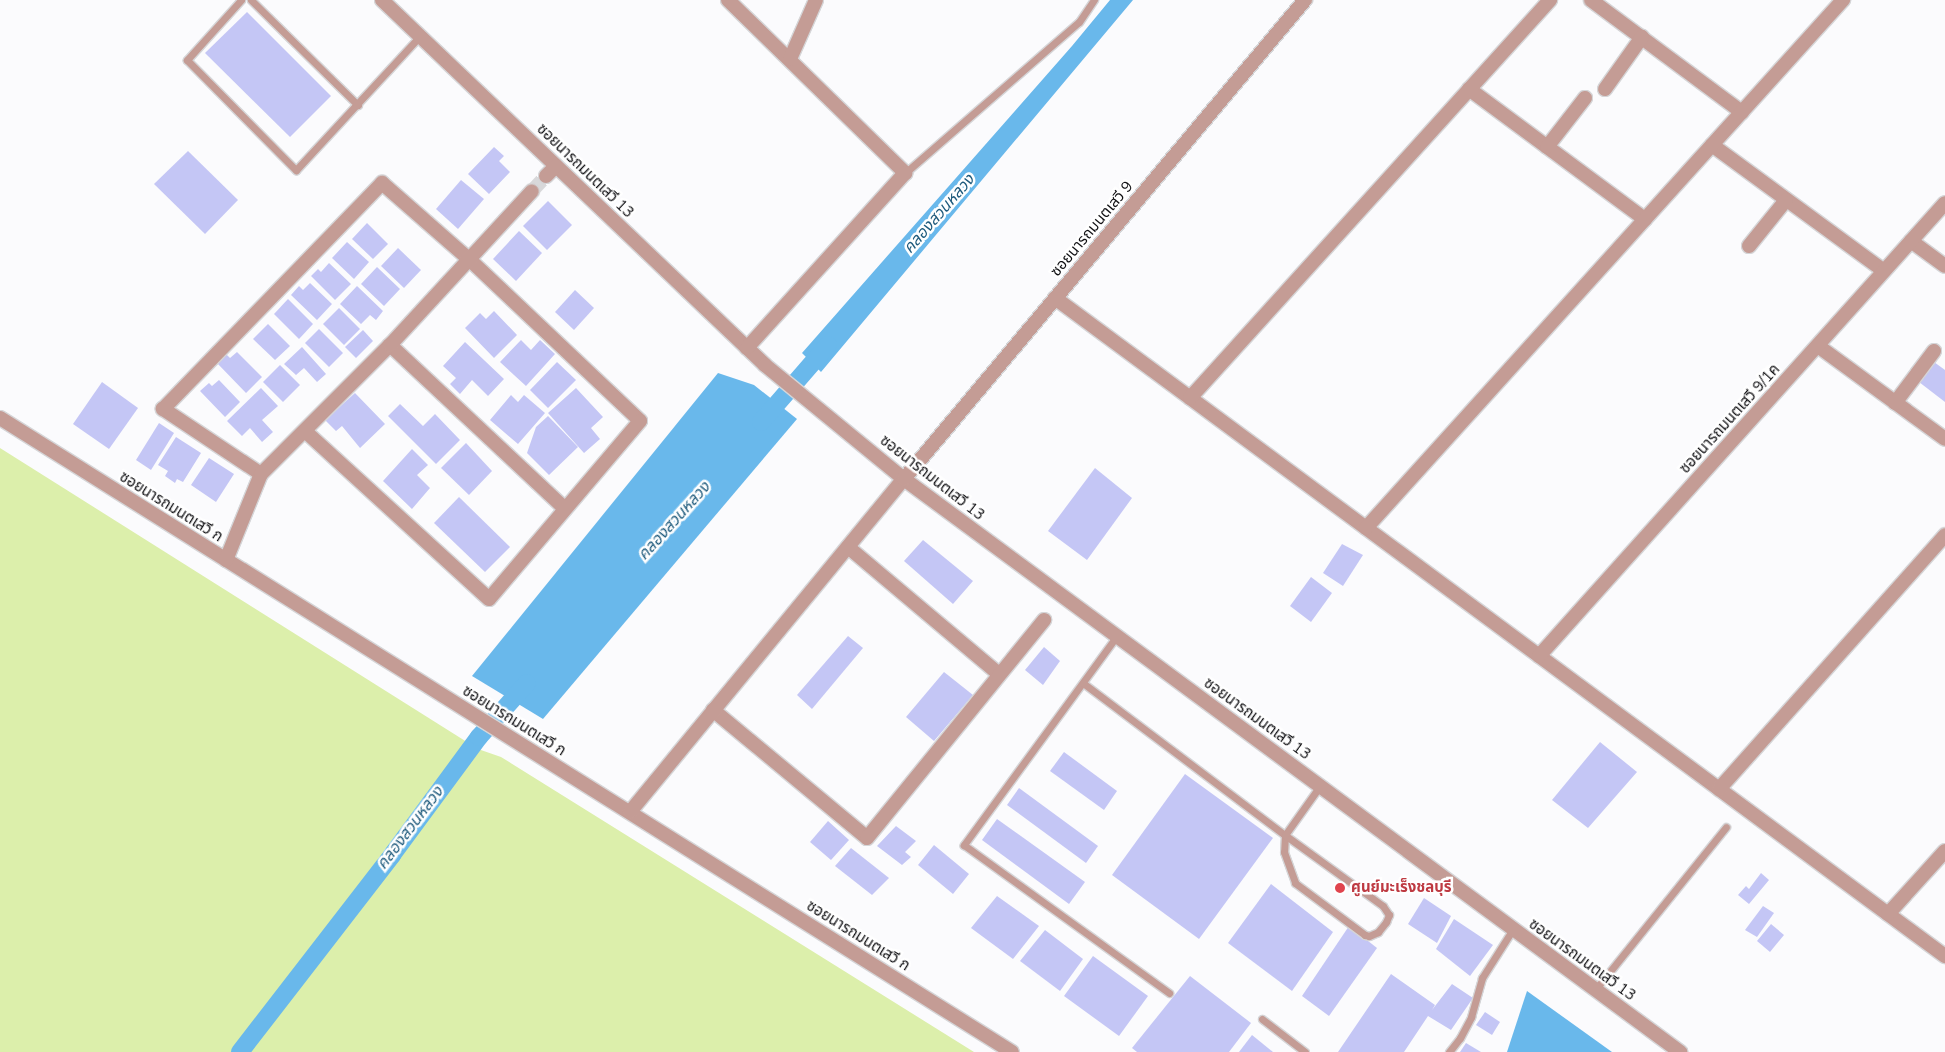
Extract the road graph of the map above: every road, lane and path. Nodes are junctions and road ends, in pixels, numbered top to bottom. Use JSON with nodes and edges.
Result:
{"nodes":[{"id":1,"x":241,"y":0,"type":"edge"},
{"id":2,"x":251,"y":0,"type":"edge"},
{"id":3,"x":382,"y":0,"type":"edge"},
{"id":4,"x":728,"y":0,"type":"edge"},
{"id":5,"x":816,"y":0,"type":"edge"},
{"id":6,"x":1094,"y":0,"type":"edge"},
{"id":7,"x":1305,"y":0,"type":"edge"},
{"id":8,"x":1550,"y":0,"type":"edge"},
{"id":9,"x":1591,"y":0,"type":"edge"},
{"id":10,"x":1843,"y":0,"type":"edge"},
{"id":11,"x":420,"y":36,"type":"junction"},
{"id":12,"x":1642,"y":37,"type":"junction"},
{"id":13,"x":790,"y":60,"type":"junction"},
{"id":14,"x":1469,"y":89,"type":"junction"},
{"id":15,"x":1605,"y":89,"type":"dead end"},
{"id":16,"x":1585,"y":98,"type":"dead end"},
{"id":17,"x":358,"y":105,"type":"junction"},
{"id":18,"x":1742,"y":112,"type":"junction"},
{"id":19,"x":1712,"y":145,"type":"junction"},
{"id":20,"x":1547,"y":147,"type":"junction"},
{"id":21,"x":905,"y":173,"type":"junction"},
{"id":22,"x":532,"y":191,"type":"tunnel mouth"},
{"id":23,"x":1786,"y":200,"type":"junction"},
{"id":24,"x":1945,"y":203,"type":"edge"},
{"id":25,"x":1645,"y":219,"type":"junction"},
{"id":26,"x":1911,"y":241,"type":"junction"},
{"id":27,"x":1749,"y":246,"type":"dead end"},
{"id":28,"x":470,"y":260,"type":"junction"},
{"id":29,"x":1945,"y":266,"type":"edge"},
{"id":30,"x":1884,"y":271,"type":"junction"},
{"id":31,"x":1055,"y":298,"type":"junction"},
{"id":32,"x":390,"y":345,"type":"junction"},
{"id":33,"x":1818,"y":346,"type":"junction"},
{"id":34,"x":747,"y":348,"type":"junction"},
{"id":35,"x":1934,"y":351,"type":"dead end"},
{"id":36,"x":1190,"y":398,"type":"junction"},
{"id":37,"x":1895,"y":402,"type":"junction"},
{"id":38,"x":0,"y":418,"type":"edge"},
{"id":39,"x":305,"y":431,"type":"junction"},
{"id":40,"x":1945,"y":439,"type":"edge"},
{"id":41,"x":261,"y":474,"type":"junction"},
{"id":42,"x":904,"y":479,"type":"junction"},
{"id":43,"x":564,"y":508,"type":"junction"},
{"id":44,"x":1366,"y":528,"type":"junction"},
{"id":45,"x":1945,"y":535,"type":"edge"},
{"id":46,"x":848,"y":547,"type":"junction"},
{"id":47,"x":226,"y":560,"type":"junction"},
{"id":48,"x":1044,"y":620,"type":"dead end"},
{"id":49,"x":1116,"y":637,"type":"junction"},
{"id":50,"x":1539,"y":656,"type":"junction"},
{"id":51,"x":999,"y":674,"type":"junction"},
{"id":52,"x":1083,"y":683,"type":"junction"},
{"id":53,"x":714,"y":710,"type":"junction"},
{"id":54,"x":1320,"y":786,"type":"junction"},
{"id":55,"x":1719,"y":789,"type":"junction"},
{"id":56,"x":630,"y":812,"type":"junction"},
{"id":57,"x":1726,"y":827,"type":"dead end"},
{"id":58,"x":1285,"y":835,"type":"junction"},
{"id":59,"x":1945,"y":851,"type":"edge"},
{"id":60,"x":1888,"y":914,"type":"junction"},
{"id":61,"x":1513,"y":929,"type":"junction"},
{"id":62,"x":1945,"y":956,"type":"edge"},
{"id":63,"x":1595,"y":990,"type":"junction"},
{"id":64,"x":1169,"y":993,"type":"dead end"},
{"id":65,"x":1262,"y":1019,"type":"dead end"},
{"id":66,"x":1012,"y":1052,"type":"edge"},
{"id":67,"x":1305,"y":1052,"type":"edge"},
{"id":68,"x":1449,"y":1052,"type":"edge"},
{"id":69,"x":1680,"y":1052,"type":"edge"}],
"edges":[{"from":1,"to":17,"type":"lane"},
{"from":2,"to":17,"type":"lane"},
{"from":3,"to":11,"type":"street","name":"ซอยนารถมนตเสวี 13"},
{"from":4,"to":13,"type":"street"},
{"from":5,"to":13,"type":"street"},
{"from":6,"to":21,"type":"lane"},
{"from":7,"to":31,"type":"street","name":"ซอยนารถมนตเสวี 9"},
{"from":8,"to":14,"type":"street"},
{"from":9,"to":12,"type":"street"},
{"from":10,"to":18,"type":"street"},
{"from":11,"to":17,"type":"lane"},
{"from":11,"to":34,"type":"street","name":"ซอยนารถมนตเสวี 13"},
{"from":12,"to":15,"type":"street"},
{"from":12,"to":18,"type":"street"},
{"from":13,"to":21,"type":"street"},
{"from":14,"to":20,"type":"street"},
{"from":14,"to":36,"type":"street"},
{"from":16,"to":20,"type":"street"},
{"from":18,"to":19,"type":"street"},
{"from":19,"to":23,"type":"street"},
{"from":19,"to":25,"type":"street"},
{"from":20,"to":25,"type":"street"},
{"from":21,"to":34,"type":"street"},
{"from":22,"to":28,"type":"street"},
{"from":23,"to":27,"type":"street"},
{"from":23,"to":30,"type":"street"},
{"from":24,"to":26,"type":"street","name":"ซอยนารถมนตเสวี 9/1ค"},
{"from":25,"to":44,"type":"street"},
{"from":26,"to":29,"type":"street"},
{"from":26,"to":30,"type":"street","name":"ซอยนารถมนตเสวี 9/1ค"},
{"from":28,"to":32,"type":"street"},
{"from":28,"to":41,"type":"street"},
{"from":28,"to":43,"type":"street"},
{"from":30,"to":33,"type":"street","name":"ซอยนารถมนตเสวี 9/1ค"},
{"from":31,"to":36,"type":"street"},
{"from":31,"to":42,"type":"street","name":"ซอยนารถมนตเสวี 9"},
{"from":32,"to":39,"type":"street"},
{"from":32,"to":43,"type":"street"},
{"from":33,"to":37,"type":"street"},
{"from":33,"to":50,"type":"street","name":"ซอยนารถมนตเสวี 9/1ค"},
{"from":34,"to":42,"type":"street","name":"ซอยนารถมนตเสวี 13"},
{"from":35,"to":37,"type":"street"},
{"from":36,"to":44,"type":"street"},
{"from":37,"to":40,"type":"street"},
{"from":38,"to":47,"type":"street","name":"ซอยนารถมนตเสวี ก"},
{"from":39,"to":41,"type":"street"},
{"from":39,"to":43,"type":"street"},
{"from":41,"to":47,"type":"street"},
{"from":42,"to":46,"type":"street","name":"ซอยนารถมนตเสวี 9"},
{"from":42,"to":49,"type":"street","name":"ซอยนารถมนตเสวี 13"},
{"from":44,"to":50,"type":"street"},
{"from":45,"to":55,"type":"street"},
{"from":46,"to":51,"type":"street"},
{"from":46,"to":53,"type":"street","name":"ซอยนารถมนตเสวี 9"},
{"from":47,"to":56,"type":"street","name":"ซอยนารถมนตเสวี ก"},
{"from":48,"to":51,"type":"street"},
{"from":49,"to":52,"type":"lane"},
{"from":49,"to":54,"type":"street","name":"ซอยนารถมนตเสวี 13"},
{"from":50,"to":55,"type":"street"},
{"from":51,"to":53,"type":"street"},
{"from":52,"to":58,"type":"lane"},
{"from":52,"to":64,"type":"lane"},
{"from":53,"to":56,"type":"street","name":"ซอยนารถมนตเสวี 9"},
{"from":54,"to":58,"type":"lane"},
{"from":54,"to":61,"type":"street","name":"ซอยนารถมนตเสวี 13"},
{"from":55,"to":60,"type":"street"},
{"from":56,"to":66,"type":"street","name":"ซอยนารถมนตเสวี ก"},
{"from":57,"to":63,"type":"lane"},
{"from":58,"to":58,"type":"lane"},
{"from":59,"to":60,"type":"street"},
{"from":60,"to":62,"type":"street"},
{"from":61,"to":63,"type":"street","name":"ซอยนารถมนตเสวี 13"},
{"from":61,"to":68,"type":"lane"},
{"from":63,"to":69,"type":"street","name":"ซอยนารถมนตเสวี 13"},
{"from":65,"to":67,"type":"lane"}]}
